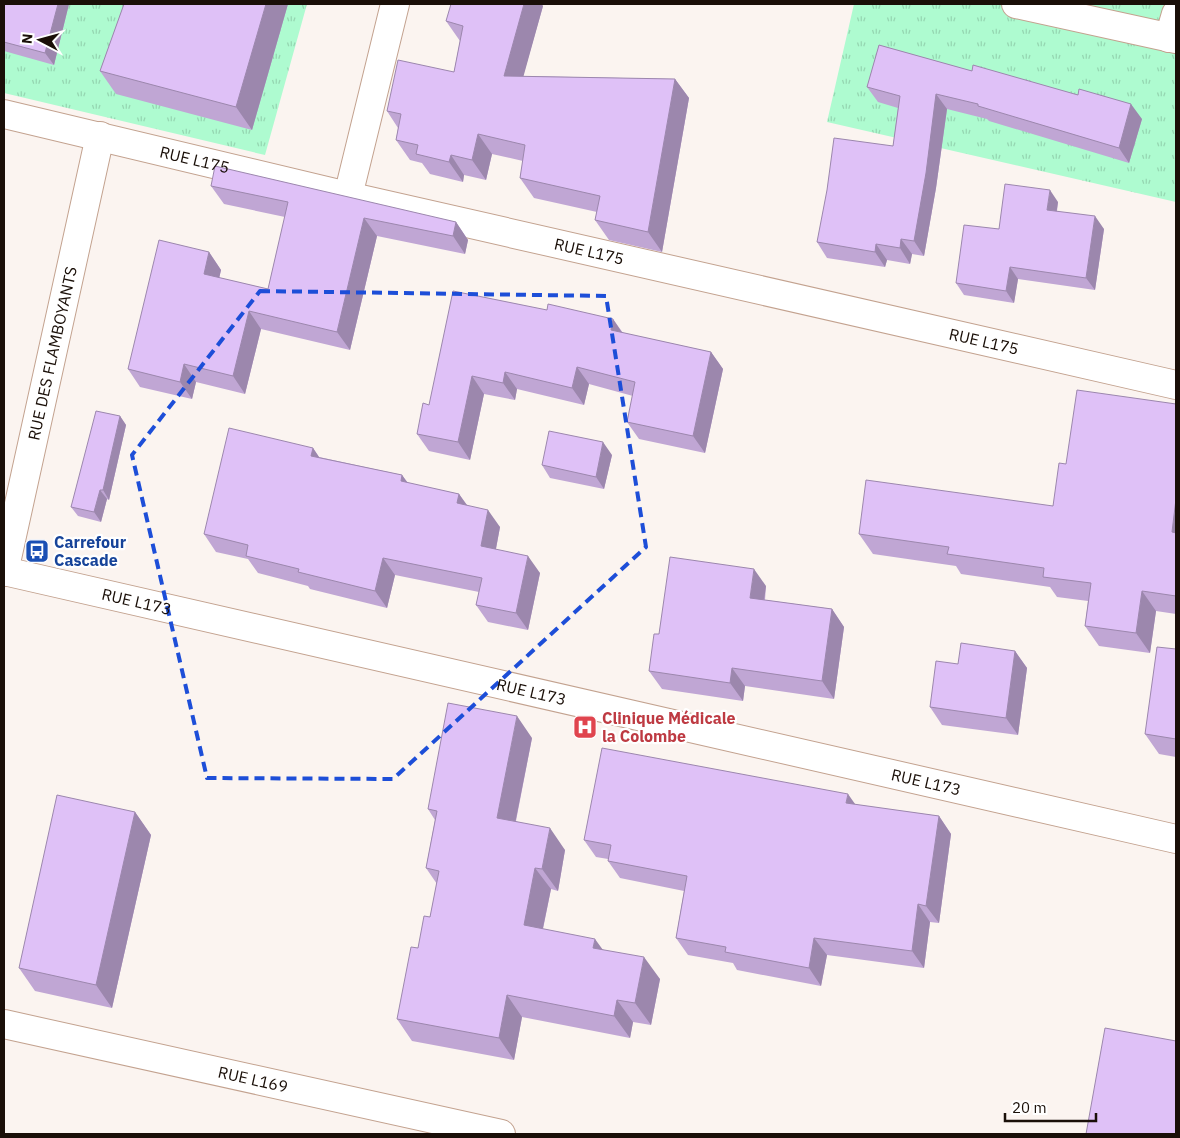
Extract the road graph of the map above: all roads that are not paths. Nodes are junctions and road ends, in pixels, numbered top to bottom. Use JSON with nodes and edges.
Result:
{"nodes":[{"id":1,"x":395,"y":4,"type":"edge"},
{"id":2,"x":1016,"y":4,"type":"edge"},
{"id":3,"x":1174,"y":30,"type":"edge"},
{"id":4,"x":4,"y":114,"type":"edge"},
{"id":5,"x":100,"y":136,"type":"junction"},
{"id":6,"x":348,"y":196,"type":"junction"},
{"id":7,"x":1176,"y":385,"type":"edge"},
{"id":8,"x":4,"y":571,"type":"edge"},
{"id":9,"x":1176,"y":840,"type":"edge"},
{"id":10,"x":4,"y":1024,"type":"edge"},
{"id":11,"x":501,"y":1134,"type":"edge"}],
"edges":[{"from":1,"to":6,"type":"street"},
{"from":2,"to":3,"type":"street"},
{"from":4,"to":5,"type":"street","name":"RUE L175"},
{"from":5,"to":6,"type":"street","name":"RUE L175"},
{"from":5,"to":8,"type":"street","name":"RUE DES FLAMBOYANTS"},
{"from":6,"to":7,"type":"street","name":"RUE L175"},
{"from":8,"to":9,"type":"street","name":"RUE L173"},
{"from":10,"to":11,"type":"street","name":"RUE L169"}]}
